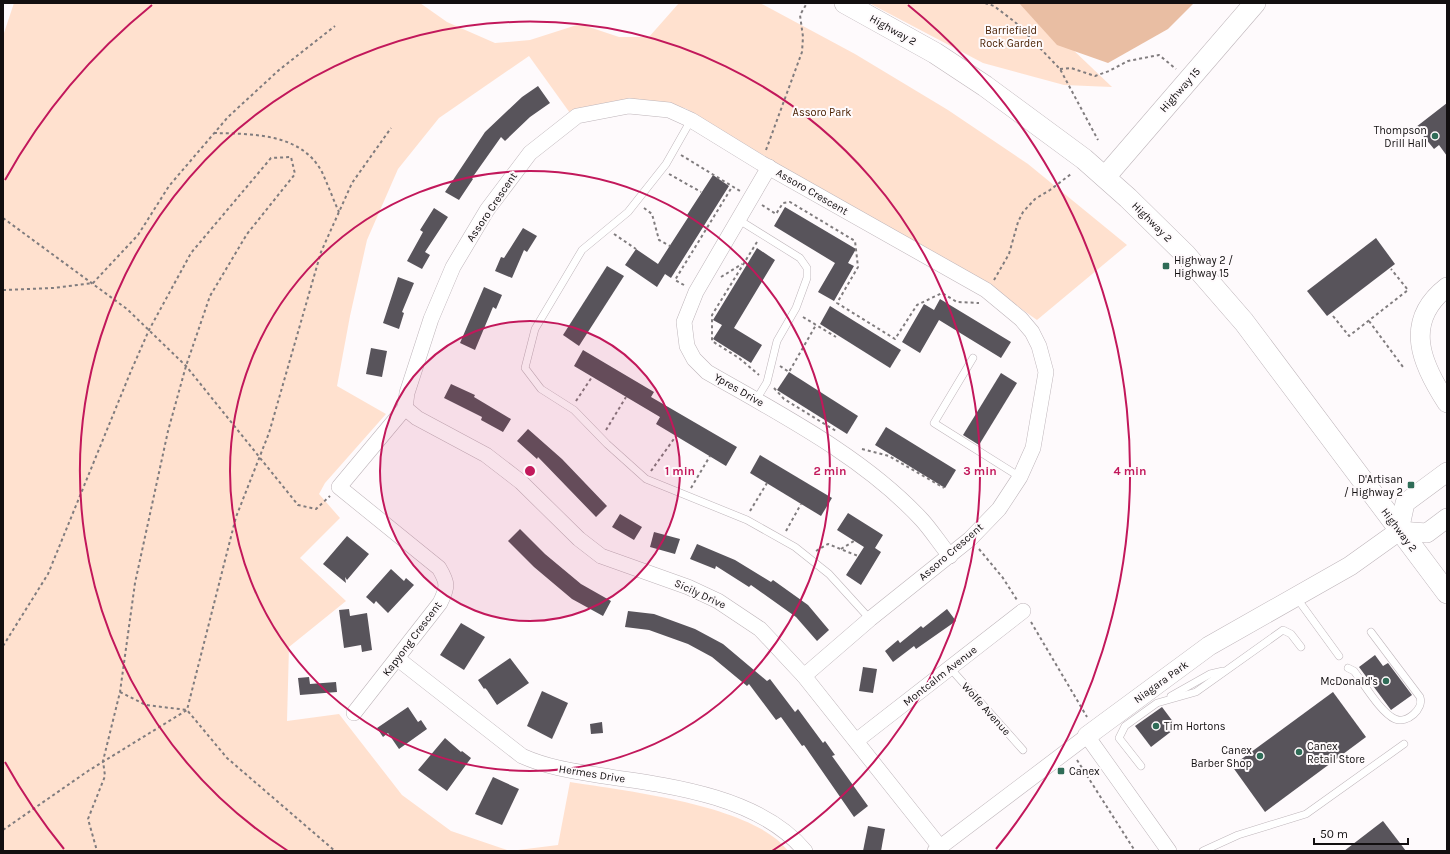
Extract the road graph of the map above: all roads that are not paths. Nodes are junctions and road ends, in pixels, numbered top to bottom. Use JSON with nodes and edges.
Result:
{"nodes":[{"id":1,"x":845,"y":3,"type":"edge"},
{"id":2,"x":1255,"y":3,"type":"edge"},
{"id":3,"x":691,"y":120,"type":"junction"},
{"id":4,"x":765,"y":165,"type":"junction"},
{"id":5,"x":1105,"y":177,"type":"junction"},
{"id":6,"x":739,"y":220,"type":"junction"},
{"id":7,"x":1447,"y":287,"type":"edge"},
{"id":8,"x":973,"y":358,"type":"dead end"},
{"id":9,"x":756,"y":400,"type":"junction"},
{"id":10,"x":1447,"y":403,"type":"edge"},
{"id":11,"x":405,"y":408,"type":"junction"},
{"id":12,"x":1447,"y":472,"type":"edge"},
{"id":13,"x":1020,"y":477,"type":"junction"},
{"id":14,"x":1447,"y":518,"type":"edge"},
{"id":15,"x":1399,"y":530,"type":"junction"},
{"id":16,"x":950,"y":556,"type":"junction"},
{"id":17,"x":1447,"y":593,"type":"edge"},
{"id":18,"x":1295,"y":597,"type":"junction"},
{"id":19,"x":1023,"y":611,"type":"road end"},
{"id":20,"x":870,"y":619,"type":"junction"},
{"id":21,"x":1371,"y":632,"type":"dead end"},
{"id":22,"x":1301,"y":647,"type":"dead end"},
{"id":23,"x":1339,"y":656,"type":"dead end"},
{"id":24,"x":398,"y":660,"type":"junction"},
{"id":25,"x":950,"y":668,"type":"junction"},
{"id":26,"x":1348,"y":668,"type":"dead end"},
{"id":27,"x":804,"y":676,"type":"junction"},
{"id":28,"x":354,"y":713,"type":"dead end"},
{"id":29,"x":1088,"y":728,"type":"junction"},
{"id":30,"x":856,"y":741,"type":"junction"},
{"id":31,"x":1404,"y":744,"type":"dead end"},
{"id":32,"x":1023,"y":750,"type":"dead end"},
{"id":33,"x":1141,"y":766,"type":"dead end"},
{"id":34,"x":937,"y":849,"type":"edge"},
{"id":35,"x":805,"y":851,"type":"edge"},
{"id":36,"x":1169,"y":851,"type":"edge"},
{"id":37,"x":1203,"y":851,"type":"edge"}],
"edges":[{"from":1,"to":5,"type":"main road","name":"Highway 2"},
{"from":2,"to":5,"type":"main road","name":"Highway 15"},
{"from":3,"to":4,"type":"street","name":"Assoro Crescent"},
{"from":3,"to":11,"type":"street","name":"Assoro Crescent"},
{"from":3,"to":20,"type":"lane"},
{"from":4,"to":6,"type":"street","name":"Ypres Drive"},
{"from":4,"to":13,"type":"street","name":"Assoro Crescent"},
{"from":5,"to":15,"type":"main road","name":"Highway 2"},
{"from":6,"to":9,"type":"lane"},
{"from":6,"to":9,"type":"street","name":"Ypres Drive"},
{"from":7,"to":10,"type":"street"},
{"from":8,"to":13,"type":"lane"},
{"from":9,"to":16,"type":"street","name":"Ypres Drive"},
{"from":11,"to":24,"type":"street","name":"Kapyong Crescent"},
{"from":11,"to":27,"type":"street","name":"Sicily Drive"},
{"from":12,"to":15,"type":"street"},
{"from":13,"to":16,"type":"street","name":"Assoro Crescent"},
{"from":14,"to":15,"type":"street"},
{"from":15,"to":17,"type":"main road","name":"Highway 2"},
{"from":15,"to":18,"type":"street","name":"Niagara Park"},
{"from":16,"to":20,"type":"street","name":"Assoro Crescent"},
{"from":18,"to":23,"type":"lane"},
{"from":18,"to":29,"type":"street","name":"Niagara Park"},
{"from":19,"to":25,"type":"street","name":"Montcalm Avenue"},
{"from":20,"to":27,"type":"street","name":"Assoro Crescent"},
{"from":21,"to":26,"type":"lane"},
{"from":22,"to":33,"type":"lane"},
{"from":24,"to":28,"type":"street","name":"Kapyong Crescent"},
{"from":24,"to":35,"type":"street","name":"Hermes Drive"},
{"from":25,"to":30,"type":"street","name":"Montcalm Avenue"},
{"from":25,"to":32,"type":"lane","name":"Wolfe Avenue"},
{"from":27,"to":30,"type":"street","name":"Sicily Drive"},
{"from":29,"to":34,"type":"street","name":"Niagara Park"},
{"from":29,"to":36,"type":"street"},
{"from":30,"to":34,"type":"street","name":"Sicily Drive"},
{"from":31,"to":37,"type":"lane"}]}
